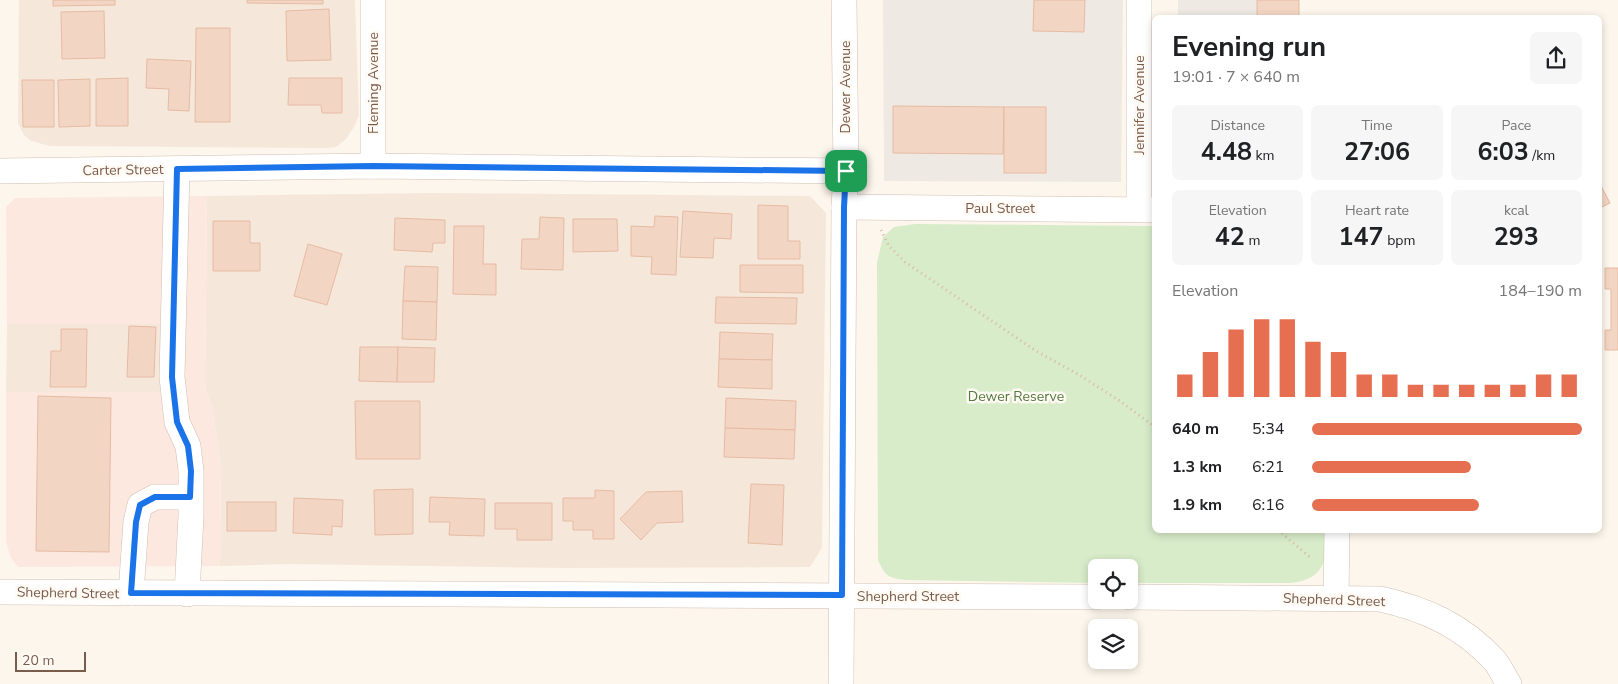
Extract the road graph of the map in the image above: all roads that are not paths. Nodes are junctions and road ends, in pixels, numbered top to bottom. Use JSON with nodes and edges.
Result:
{"nodes":[{"id":1,"x":373,"y":0,"type":"edge"},
{"id":2,"x":844,"y":0,"type":"edge"},
{"id":3,"x":1139,"y":0,"type":"edge"},
{"id":4,"x":373,"y":166,"type":"junction"},
{"id":5,"x":177,"y":169,"type":"junction"},
{"id":6,"x":0,"y":171,"type":"edge"},
{"id":7,"x":846,"y":171,"type":"junction"},
{"id":8,"x":844,"y":207,"type":"junction"},
{"id":9,"x":1147,"y":209,"type":"edge"},
{"id":10,"x":190,"y":497,"type":"junction"},
{"id":11,"x":1337,"y":533,"type":"edge"},
{"id":12,"x":0,"y":592,"type":"edge"},
{"id":13,"x":131,"y":593,"type":"junction"},
{"id":14,"x":187,"y":594,"type":"junction"},
{"id":15,"x":842,"y":595,"type":"junction"},
{"id":16,"x":1088,"y":597,"type":"edge"},
{"id":17,"x":1138,"y":597,"type":"edge"},
{"id":18,"x":1336,"y":598,"type":"junction"},
{"id":19,"x":841,"y":684,"type":"edge"},
{"id":20,"x":1509,"y":684,"type":"edge"}],
"edges":[{"from":1,"to":4,"type":"street","name":"Fleming Avenue"},
{"from":2,"to":7,"type":"street","name":"Dewer Avenue"},
{"from":3,"to":9,"type":"street","name":"Jennifer Avenue"},
{"from":4,"to":5,"type":"street","name":"Carter Street"},
{"from":4,"to":7,"type":"street","name":"Carter Street"},
{"from":5,"to":6,"type":"street","name":"Carter Street"},
{"from":5,"to":10,"type":"street"},
{"from":7,"to":8,"type":"street","name":"Dewer Avenue"},
{"from":8,"to":9,"type":"street","name":"Paul Street"},
{"from":8,"to":15,"type":"street","name":"Dewer Avenue"},
{"from":10,"to":13,"type":"street"},
{"from":10,"to":14,"type":"street"},
{"from":11,"to":18,"type":"street"},
{"from":12,"to":13,"type":"street","name":"Shepherd Street"},
{"from":13,"to":14,"type":"street","name":"Shepherd Street"},
{"from":14,"to":15,"type":"street","name":"Shepherd Street"},
{"from":15,"to":16,"type":"street","name":"Shepherd Street"},
{"from":15,"to":19,"type":"street","name":"Dewer Avenue"},
{"from":17,"to":18,"type":"street","name":"Shepherd Street"},
{"from":18,"to":20,"type":"street","name":"Shepherd Street"}]}
